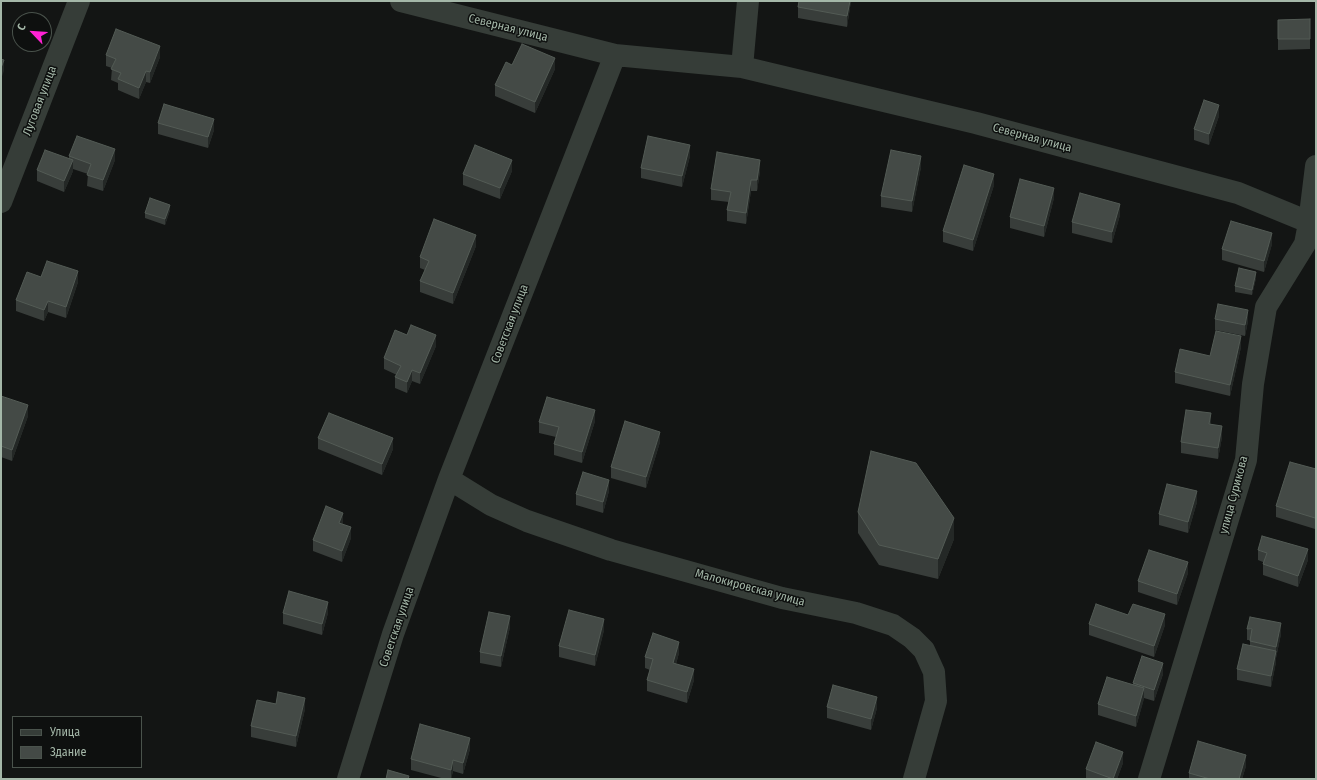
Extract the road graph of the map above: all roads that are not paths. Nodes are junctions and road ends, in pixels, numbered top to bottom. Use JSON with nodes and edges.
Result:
{"nodes":[{"id":1,"x":78,"y":1,"type":"edge"},
{"id":2,"x":401,"y":1,"type":"edge"},
{"id":3,"x":748,"y":1,"type":"edge"},
{"id":4,"x":615,"y":55,"type":"junction"},
{"id":5,"x":742,"y":67,"type":"junction"},
{"id":6,"x":1316,"y":166,"type":"edge"},
{"id":7,"x":1,"y":202,"type":"edge"},
{"id":8,"x":1313,"y":224,"type":"edge"},
{"id":9,"x":449,"y":479,"type":"junction"},
{"id":10,"x":348,"y":779,"type":"edge"},
{"id":11,"x":914,"y":779,"type":"edge"},
{"id":12,"x":1149,"y":779,"type":"edge"}],
"edges":[{"from":1,"to":7,"type":"street","name":"Луговая улица"},
{"from":2,"to":4,"type":"street","name":"Северная улица"},
{"from":3,"to":5,"type":"street"},
{"from":4,"to":5,"type":"street"},
{"from":4,"to":9,"type":"street","name":"Советская улица"},
{"from":5,"to":8,"type":"street","name":"Северная улица"},
{"from":6,"to":8,"type":"street","name":"улица Сурикова"},
{"from":8,"to":12,"type":"street","name":"улица Сурикова"},
{"from":9,"to":10,"type":"street","name":"Советская улица"},
{"from":9,"to":11,"type":"street","name":"Малокировская улица"}]}
